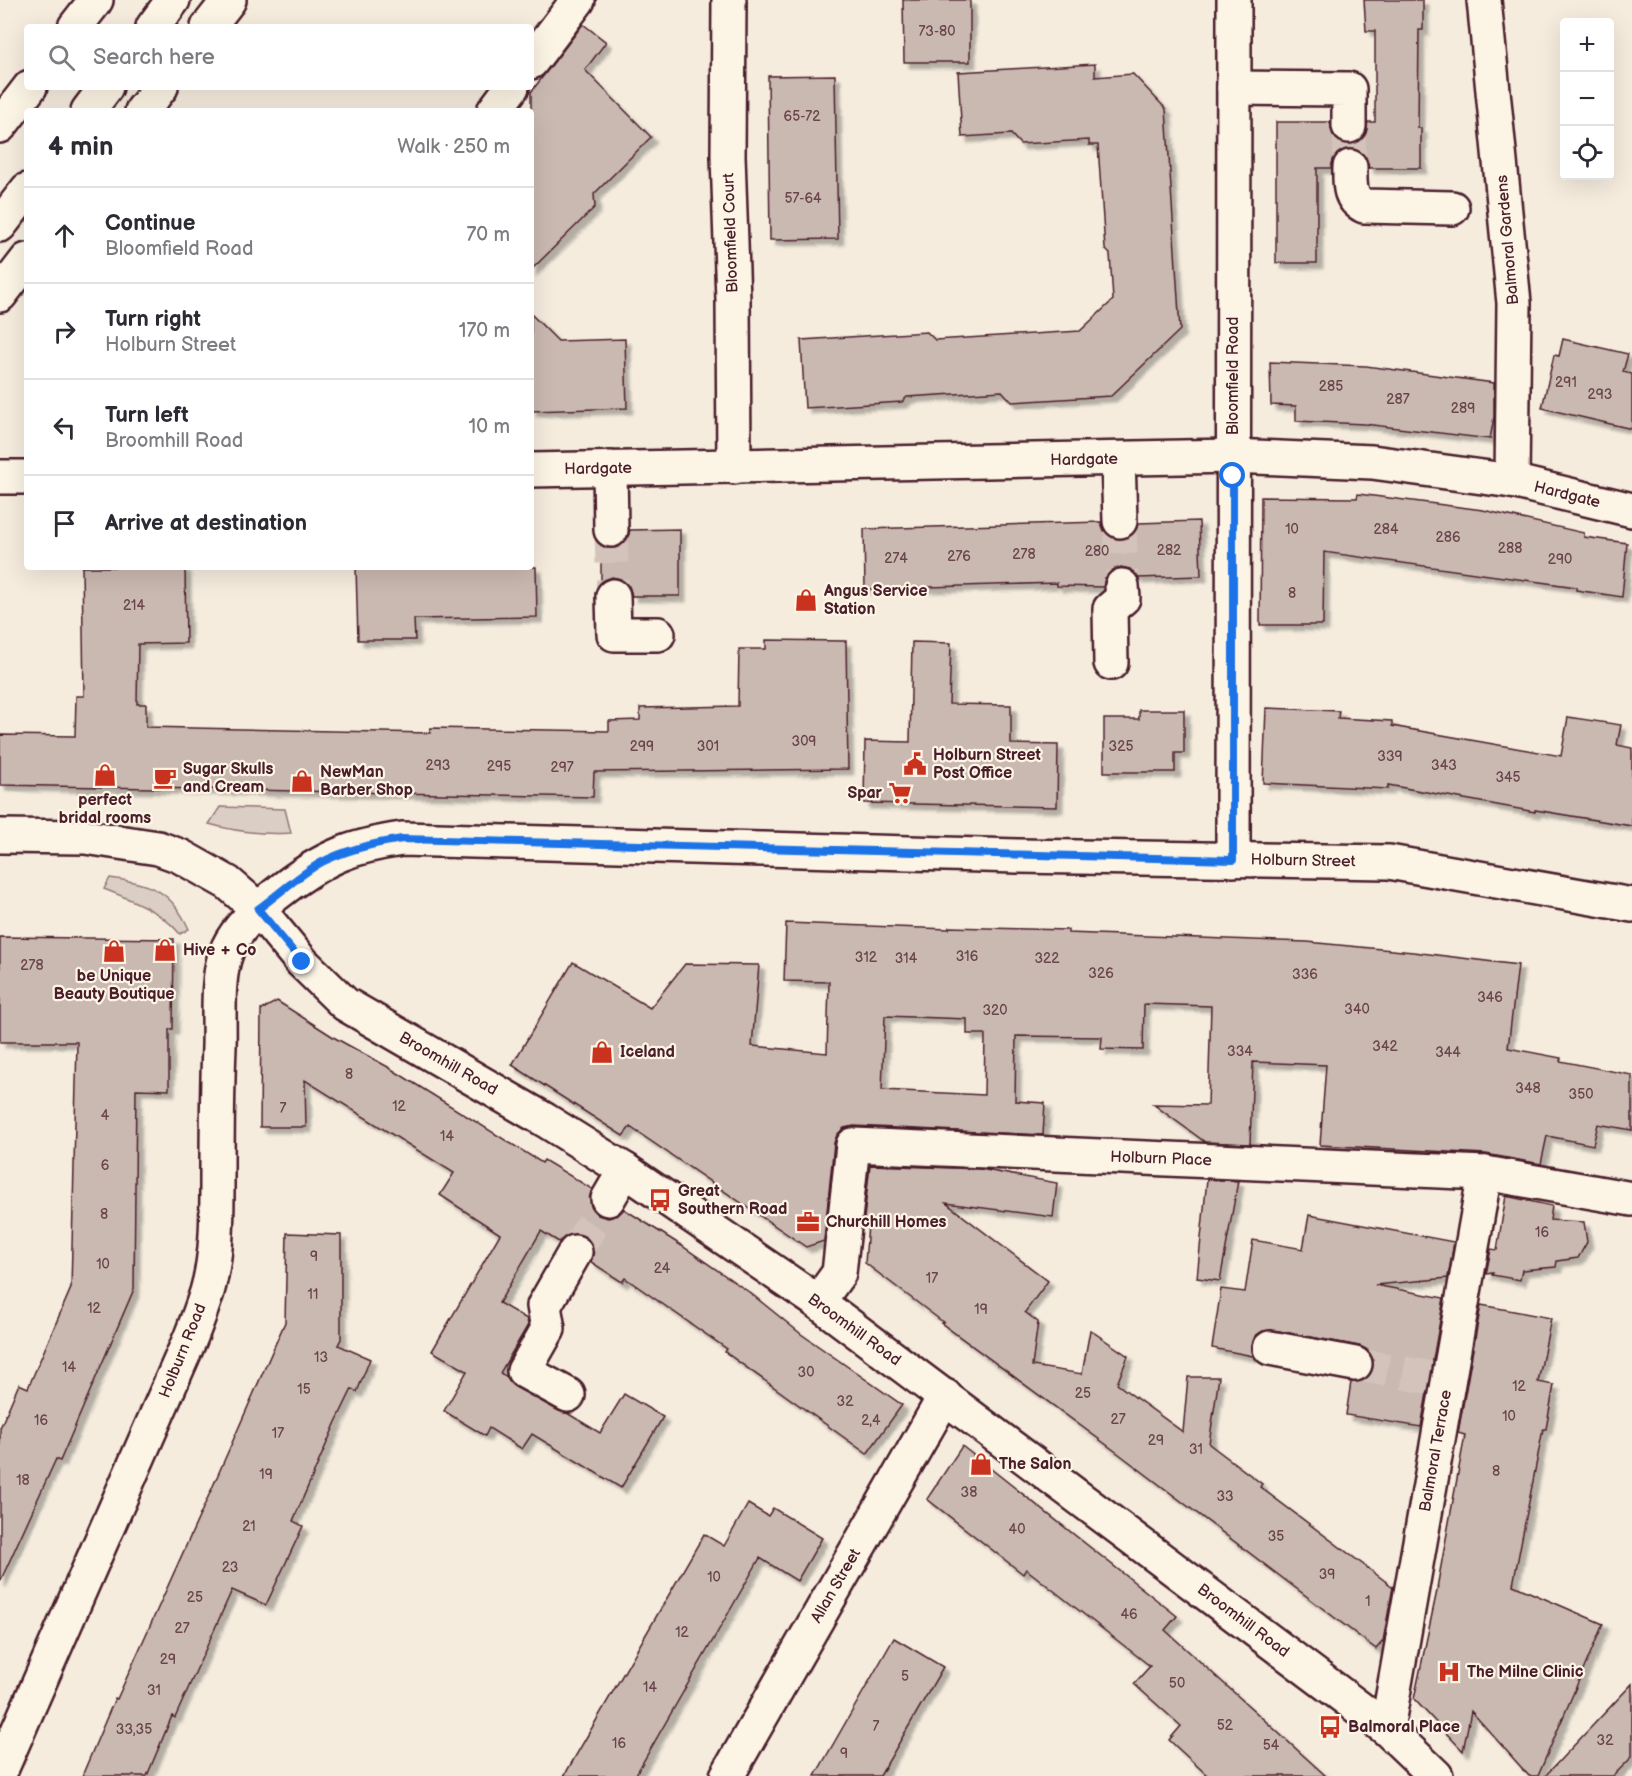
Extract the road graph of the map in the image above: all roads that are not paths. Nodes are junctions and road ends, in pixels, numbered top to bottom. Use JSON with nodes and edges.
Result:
{"nodes":[{"id":1,"x":96,"y":0,"type":"edge"},
{"id":2,"x":173,"y":0,"type":"edge"},
{"id":3,"x":228,"y":0,"type":"edge"},
{"id":4,"x":578,"y":0,"type":"edge"},
{"id":5,"x":729,"y":0,"type":"edge"},
{"id":6,"x":1234,"y":0,"type":"edge"},
{"id":7,"x":1484,"y":0,"type":"edge"},
{"id":8,"x":77,"y":24,"type":"edge"},
{"id":9,"x":155,"y":24,"type":"edge"},
{"id":10,"x":210,"y":24,"type":"edge"},
{"id":11,"x":534,"y":58,"type":"edge"},
{"id":12,"x":1234,"y":88,"type":"junction"},
{"id":13,"x":28,"y":90,"type":"edge"},
{"id":14,"x":104,"y":90,"type":"edge"},
{"id":15,"x":159,"y":90,"type":"edge"},
{"id":16,"x":510,"y":90,"type":"edge"},
{"id":17,"x":90,"y":108,"type":"edge"},
{"id":18,"x":144,"y":108,"type":"edge"},
{"id":19,"x":496,"y":108,"type":"edge"},
{"id":20,"x":0,"y":126,"type":"edge"},
{"id":21,"x":1349,"y":126,"type":"tunnel mouth"},
{"id":22,"x":1350,"y":167,"type":"tunnel mouth"},
{"id":23,"x":24,"y":194,"type":"edge"},
{"id":24,"x":1452,"y":208,"type":"dead end"},
{"id":25,"x":0,"y":225,"type":"edge"},
{"id":26,"x":24,"y":264,"type":"edge"},
{"id":27,"x":0,"y":295,"type":"edge"},
{"id":28,"x":1232,"y":456,"type":"junction"},
{"id":29,"x":1118,"y":459,"type":"junction"},
{"id":30,"x":734,"y":467,"type":"junction"},
{"id":31,"x":610,"y":468,"type":"junction"},
{"id":32,"x":534,"y":470,"type":"edge"},
{"id":33,"x":0,"y":477,"type":"edge"},
{"id":34,"x":24,"y":477,"type":"edge"},
{"id":35,"x":1512,"y":481,"type":"junction"},
{"id":36,"x":1632,"y":510,"type":"edge"},
{"id":37,"x":1120,"y":522,"type":"tunnel mouth"},
{"id":38,"x":611,"y":530,"type":"tunnel mouth"},
{"id":39,"x":1122,"y":586,"type":"tunnel mouth"},
{"id":40,"x":613,"y":596,"type":"tunnel mouth"},
{"id":41,"x":658,"y":634,"type":"dead end"},
{"id":42,"x":1111,"y":663,"type":"dead end"},
{"id":43,"x":0,"y":836,"type":"edge"},
{"id":44,"x":1233,"y":860,"type":"junction"},
{"id":45,"x":1632,"y":905,"type":"edge"},
{"id":46,"x":258,"y":909,"type":"junction"},
{"id":47,"x":625,"y":1170,"type":"junction"},
{"id":48,"x":1485,"y":1173,"type":"junction"},
{"id":49,"x":608,"y":1199,"type":"tunnel mouth"},
{"id":50,"x":1632,"y":1199,"type":"edge"},
{"id":51,"x":575,"y":1252,"type":"tunnel mouth"},
{"id":52,"x":818,"y":1302,"type":"junction"},
{"id":53,"x":1269,"y":1348,"type":"dead end"},
{"id":54,"x":1355,"y":1364,"type":"tunnel mouth"},
{"id":55,"x":568,"y":1395,"type":"dead end"},
{"id":56,"x":945,"y":1396,"type":"junction"},
{"id":57,"x":1387,"y":1729,"type":"junction"},
{"id":58,"x":0,"y":1772,"type":"edge"},
{"id":59,"x":727,"y":1776,"type":"edge"},
{"id":60,"x":1437,"y":1776,"type":"edge"}],
"edges":[{"from":1,"to":8,"type":"street"},
{"from":2,"to":9,"type":"street"},
{"from":3,"to":10,"type":"street"},
{"from":4,"to":11,"type":"street"},
{"from":5,"to":30,"type":"street","name":"Bloomfield Court"},
{"from":6,"to":12,"type":"street","name":"Bloomfield Road"},
{"from":7,"to":35,"type":"street","name":"Balmoral Gardens"},
{"from":12,"to":21,"type":"street"},
{"from":12,"to":28,"type":"street","name":"Bloomfield Road"},
{"from":13,"to":20,"type":"street"},
{"from":14,"to":17,"type":"street"},
{"from":15,"to":18,"type":"street"},
{"from":16,"to":19,"type":"street"},
{"from":22,"to":24,"type":"street"},
{"from":23,"to":25,"type":"street"},
{"from":26,"to":27,"type":"street"},
{"from":28,"to":29,"type":"street","name":"Hardgate"},
{"from":28,"to":35,"type":"street","name":"Hardgate"},
{"from":28,"to":44,"type":"street","name":"Bloomfield Road"},
{"from":29,"to":30,"type":"street","name":"Hardgate"},
{"from":29,"to":37,"type":"street"},
{"from":30,"to":31,"type":"street","name":"Hardgate"},
{"from":31,"to":32,"type":"street","name":"Hardgate"},
{"from":31,"to":38,"type":"street"},
{"from":33,"to":34,"type":"street"},
{"from":35,"to":36,"type":"street","name":"Hardgate"},
{"from":39,"to":42,"type":"street"},
{"from":40,"to":41,"type":"street"},
{"from":43,"to":46,"type":"street"},
{"from":44,"to":45,"type":"street","name":"Holburn Street"},
{"from":44,"to":46,"type":"street","name":"Holburn Street"},
{"from":46,"to":47,"type":"street","name":"Broomhill Road"},
{"from":46,"to":58,"type":"street","name":"Holburn Road"},
{"from":47,"to":49,"type":"street"},
{"from":47,"to":52,"type":"street","name":"Broomhill Road"},
{"from":48,"to":50,"type":"street","name":"Holburn Place"},
{"from":48,"to":52,"type":"street","name":"Holburn Place"},
{"from":48,"to":57,"type":"street","name":"Balmoral Terrace"},
{"from":51,"to":55,"type":"street"},
{"from":52,"to":56,"type":"street","name":"Broomhill Road"},
{"from":53,"to":54,"type":"street"},
{"from":56,"to":57,"type":"street","name":"Broomhill Road"},
{"from":56,"to":59,"type":"street","name":"Allan Street"},
{"from":57,"to":60,"type":"street","name":"Broomhill Road"}]}
